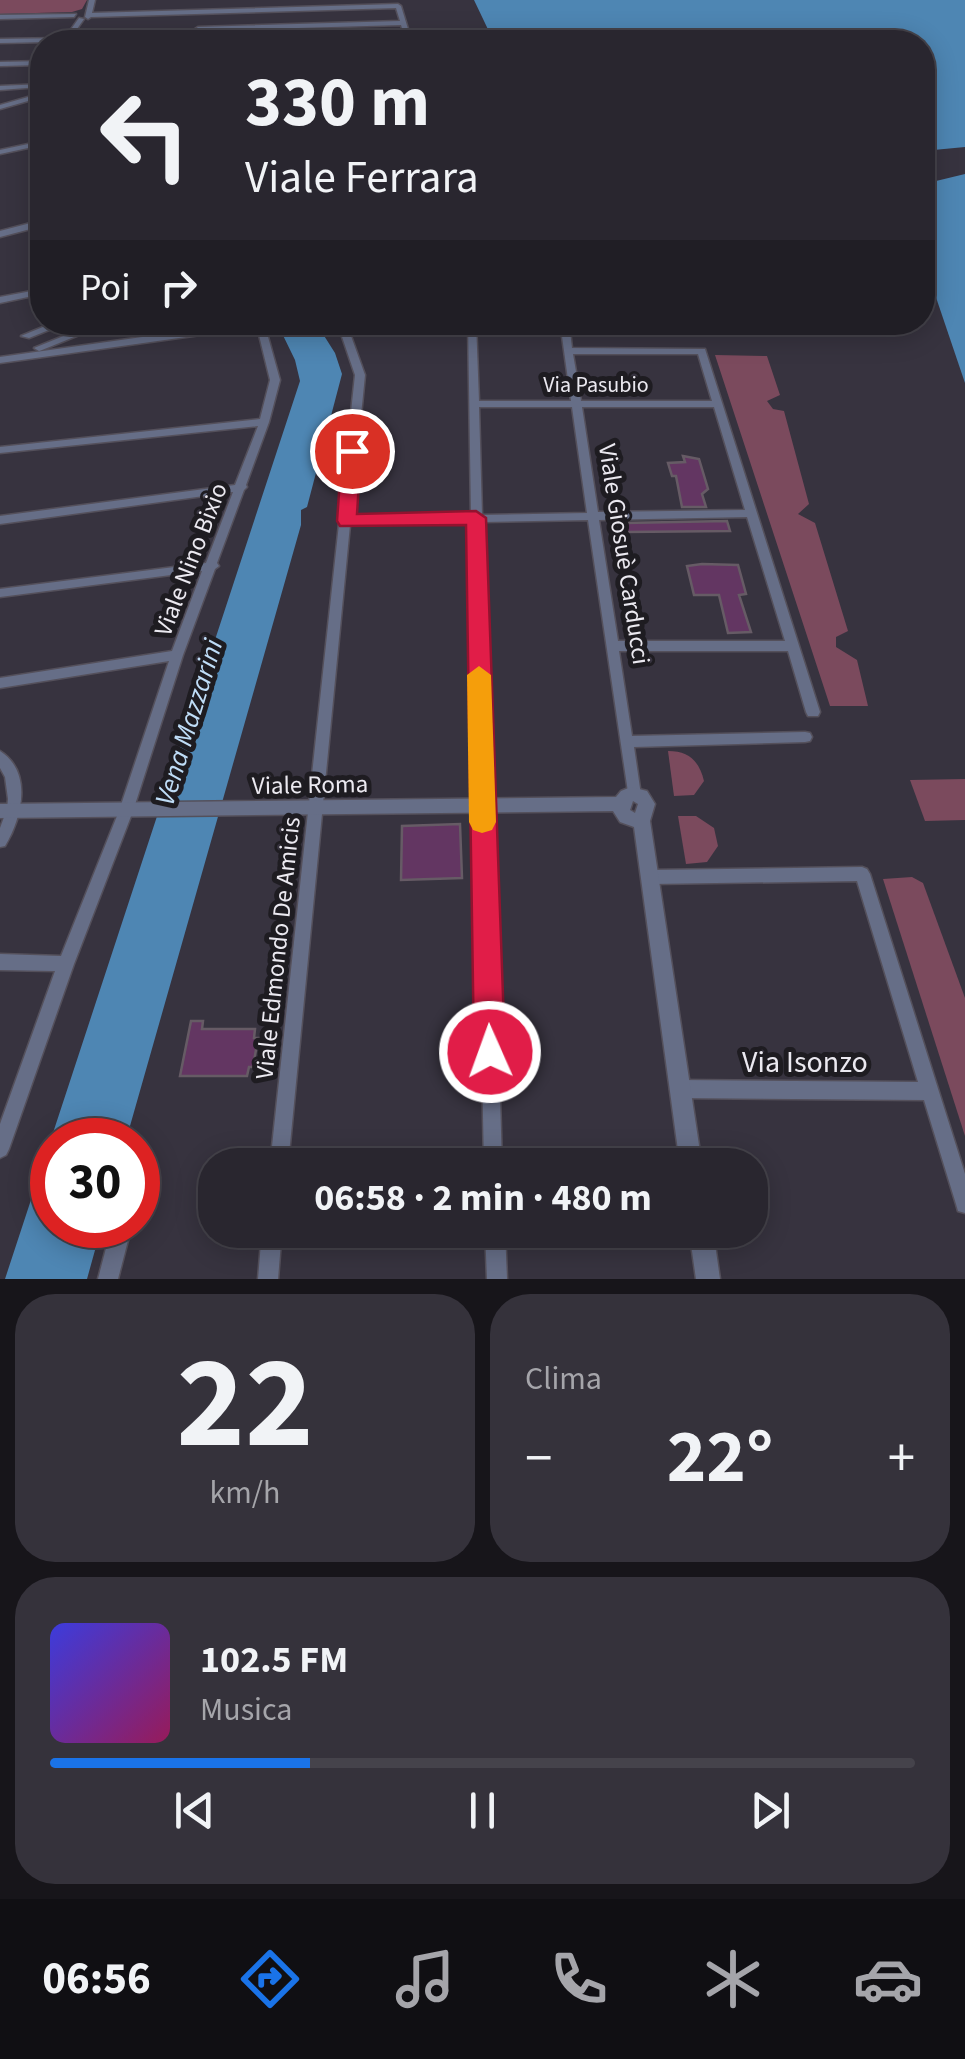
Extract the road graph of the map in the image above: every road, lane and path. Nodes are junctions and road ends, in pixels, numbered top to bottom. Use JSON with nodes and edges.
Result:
{"nodes":[{"id":1,"x":92,"y":0,"type":"edge"},
{"id":2,"x":206,"y":0,"type":"edge"},
{"id":3,"x":203,"y":12,"type":"junction"},
{"id":4,"x":150,"y":13,"type":"junction"},
{"id":5,"x":83,"y":15,"type":"junction"},
{"id":6,"x":36,"y":16,"type":"junction"},
{"id":7,"x":0,"y":17,"type":"edge"},
{"id":8,"x":403,"y":23,"type":"junction"},
{"id":9,"x":73,"y":30,"type":"edge"},
{"id":10,"x":144,"y":30,"type":"edge"},
{"id":11,"x":198,"y":30,"type":"edge"},
{"id":12,"x":292,"y":30,"type":"edge"},
{"id":13,"x":405,"y":30,"type":"edge"},
{"id":14,"x":0,"y":41,"type":"edge"},
{"id":15,"x":18,"y":41,"type":"junction"},
{"id":16,"x":30,"y":41,"type":"edge"},
{"id":17,"x":30,"y":63,"type":"edge"},
{"id":18,"x":0,"y":64,"type":"edge"},
{"id":19,"x":30,"y":87,"type":"edge"},
{"id":20,"x":0,"y":88,"type":"edge"},
{"id":21,"x":30,"y":93,"type":"edge"},
{"id":22,"x":0,"y":107,"type":"edge"},
{"id":23,"x":30,"y":145,"type":"edge"},
{"id":24,"x":0,"y":152,"type":"edge"},
{"id":25,"x":30,"y":226,"type":"edge"},
{"id":26,"x":0,"y":234,"type":"edge"},
{"id":27,"x":30,"y":294,"type":"edge"},
{"id":28,"x":0,"y":300,"type":"edge"},
{"id":29,"x":30,"y":335,"type":"edge"},
{"id":30,"x":73,"y":335,"type":"edge"},
{"id":31,"x":175,"y":335,"type":"edge"},
{"id":32,"x":265,"y":335,"type":"edge"},
{"id":33,"x":346,"y":335,"type":"edge"},
{"id":34,"x":472,"y":335,"type":"edge"},
{"id":35,"x":565,"y":335,"type":"edge"},
{"id":36,"x":26,"y":336,"type":"dead end"},
{"id":37,"x":567,"y":351,"type":"junction"},
{"id":38,"x":38,"y":354,"type":"junction"},
{"id":39,"x":0,"y":360,"type":"edge"},
{"id":40,"x":473,"y":404,"type":"junction"},
{"id":41,"x":574,"y":404,"type":"junction"},
{"id":42,"x":719,"y":404,"type":"junction"},
{"id":43,"x":264,"y":422,"type":"junction"},
{"id":44,"x":0,"y":450,"type":"edge"},
{"id":45,"x":242,"y":487,"type":"junction"},
{"id":46,"x":752,"y":513,"type":"junction"},
{"id":47,"x":591,"y":516,"type":"junction"},
{"id":48,"x":476,"y":518,"type":"junction"},
{"id":49,"x":0,"y":520,"type":"edge"},
{"id":50,"x":347,"y":521,"type":"junction"},
{"id":51,"x":213,"y":566,"type":"junction"},
{"id":52,"x":0,"y":594,"type":"edge"},
{"id":53,"x":612,"y":646,"type":"junction"},
{"id":54,"x":793,"y":646,"type":"junction"},
{"id":55,"x":177,"y":655,"type":"junction"},
{"id":56,"x":0,"y":683,"type":"edge"},
{"id":57,"x":813,"y":712,"type":"dead end"},
{"id":58,"x":805,"y":737,"type":"dead end"},
{"id":59,"x":627,"y":742,"type":"junction"},
{"id":60,"x":0,"y":756,"type":"edge"},
{"id":61,"x":627,"y":800,"type":"junction"},
{"id":62,"x":482,"y":806,"type":"junction"},
{"id":63,"x":318,"y":808,"type":"junction"},
{"id":64,"x":7,"y":811,"type":"edge"},
{"id":65,"x":133,"y":811,"type":"junction"},
{"id":66,"x":0,"y":841,"type":"edge"},
{"id":67,"x":651,"y":877,"type":"junction"},
{"id":68,"x":0,"y":962,"type":"edge"},
{"id":69,"x":66,"y":964,"type":"junction"},
{"id":70,"x":679,"y":1089,"type":"junction"},
{"id":71,"x":930,"y":1091,"type":"junction"},
{"id":72,"x":4,"y":1125,"type":"edge"},
{"id":73,"x":281,"y":1148,"type":"edge"},
{"id":74,"x":492,"y":1148,"type":"edge"},
{"id":75,"x":688,"y":1148,"type":"edge"},
{"id":76,"x":0,"y":1150,"type":"edge"},
{"id":77,"x":965,"y":1204,"type":"edge"},
{"id":78,"x":116,"y":1248,"type":"edge"},
{"id":79,"x":271,"y":1248,"type":"edge"},
{"id":80,"x":496,"y":1248,"type":"edge"},
{"id":81,"x":704,"y":1248,"type":"edge"},
{"id":82,"x":108,"y":1279,"type":"edge"},
{"id":83,"x":268,"y":1279,"type":"edge"},
{"id":84,"x":497,"y":1279,"type":"edge"},
{"id":85,"x":708,"y":1279,"type":"edge"}],
"edges":[{"from":1,"to":5,"type":"street"},
{"from":2,"to":3,"type":"street"},
{"from":3,"to":4,"type":"street"},
{"from":3,"to":8,"type":"street"},
{"from":3,"to":11,"type":"street"},
{"from":4,"to":5,"type":"street"},
{"from":4,"to":10,"type":"street"},
{"from":5,"to":6,"type":"street"},
{"from":5,"to":9,"type":"street"},
{"from":6,"to":7,"type":"street"},
{"from":6,"to":15,"type":"street"},
{"from":8,"to":12,"type":"street"},
{"from":8,"to":13,"type":"street"},
{"from":14,"to":15,"type":"street"},
{"from":15,"to":16,"type":"street"},
{"from":17,"to":18,"type":"street"},
{"from":19,"to":20,"type":"street"},
{"from":21,"to":22,"type":"street"},
{"from":23,"to":24,"type":"street"},
{"from":25,"to":26,"type":"street"},
{"from":27,"to":28,"type":"street"},
{"from":29,"to":36,"type":"street"},
{"from":30,"to":38,"type":"street"},
{"from":31,"to":38,"type":"street"},
{"from":32,"to":43,"type":"street","name":"Viale Nino Bixio"},
{"from":33,"to":50,"type":"street","name":"Viale Edmondo De Amicis"},
{"from":34,"to":40,"type":"street"},
{"from":35,"to":37,"type":"street","name":"Viale Giosuè Carducci"},
{"from":37,"to":41,"type":"street","name":"Viale Giosuè Carducci"},
{"from":37,"to":42,"type":"street"},
{"from":38,"to":39,"type":"street"},
{"from":40,"to":41,"type":"street","name":"Via Pasubio"},
{"from":40,"to":48,"type":"street"},
{"from":41,"to":42,"type":"street","name":"Via Pasubio"},
{"from":41,"to":47,"type":"street","name":"Viale Giosuè Carducci"},
{"from":42,"to":46,"type":"street"},
{"from":43,"to":44,"type":"street"},
{"from":43,"to":45,"type":"street","name":"Viale Nino Bixio"},
{"from":45,"to":49,"type":"street"},
{"from":45,"to":51,"type":"street","name":"Viale Nino Bixio"},
{"from":46,"to":47,"type":"street"},
{"from":46,"to":54,"type":"street"},
{"from":47,"to":48,"type":"street"},
{"from":47,"to":53,"type":"street","name":"Viale Giosuè Carducci"},
{"from":48,"to":50,"type":"street"},
{"from":48,"to":62,"type":"street"},
{"from":50,"to":63,"type":"street","name":"Viale Edmondo De Amicis"},
{"from":51,"to":52,"type":"street"},
{"from":51,"to":55,"type":"street","name":"Viale Nino Bixio"},
{"from":53,"to":54,"type":"street"},
{"from":53,"to":59,"type":"street","name":"Viale Giosuè Carducci"},
{"from":54,"to":57,"type":"street"},
{"from":55,"to":56,"type":"street"},
{"from":55,"to":65,"type":"street","name":"Viale Nino Bixio"},
{"from":58,"to":59,"type":"street"},
{"from":59,"to":61,"type":"street","name":"Viale Giosuè Carducci"},
{"from":60,"to":64,"type":"street"},
{"from":61,"to":62,"type":"street","name":"Viale Roma"},
{"from":61,"to":67,"type":"street"},
{"from":62,"to":63,"type":"street","name":"Viale Roma"},
{"from":62,"to":74,"type":"street"},
{"from":63,"to":65,"type":"street","name":"Viale Roma"},
{"from":63,"to":73,"type":"street","name":"Viale Edmondo De Amicis"},
{"from":64,"to":65,"type":"street","name":"Viale Roma"},
{"from":64,"to":66,"type":"street"},
{"from":65,"to":69,"type":"street","name":"Viale Nino Bixio"},
{"from":67,"to":70,"type":"street"},
{"from":67,"to":71,"type":"street"},
{"from":68,"to":69,"type":"street"},
{"from":69,"to":72,"type":"street","name":"Viale Nino Bixio"},
{"from":70,"to":71,"type":"street","name":"Via Isonzo"},
{"from":70,"to":75,"type":"street"},
{"from":71,"to":77,"type":"street"},
{"from":72,"to":76,"type":"street","name":"Viale Nino Bixio"},
{"from":78,"to":82,"type":"street"},
{"from":79,"to":83,"type":"street"},
{"from":80,"to":84,"type":"street"},
{"from":81,"to":85,"type":"street"}]}
